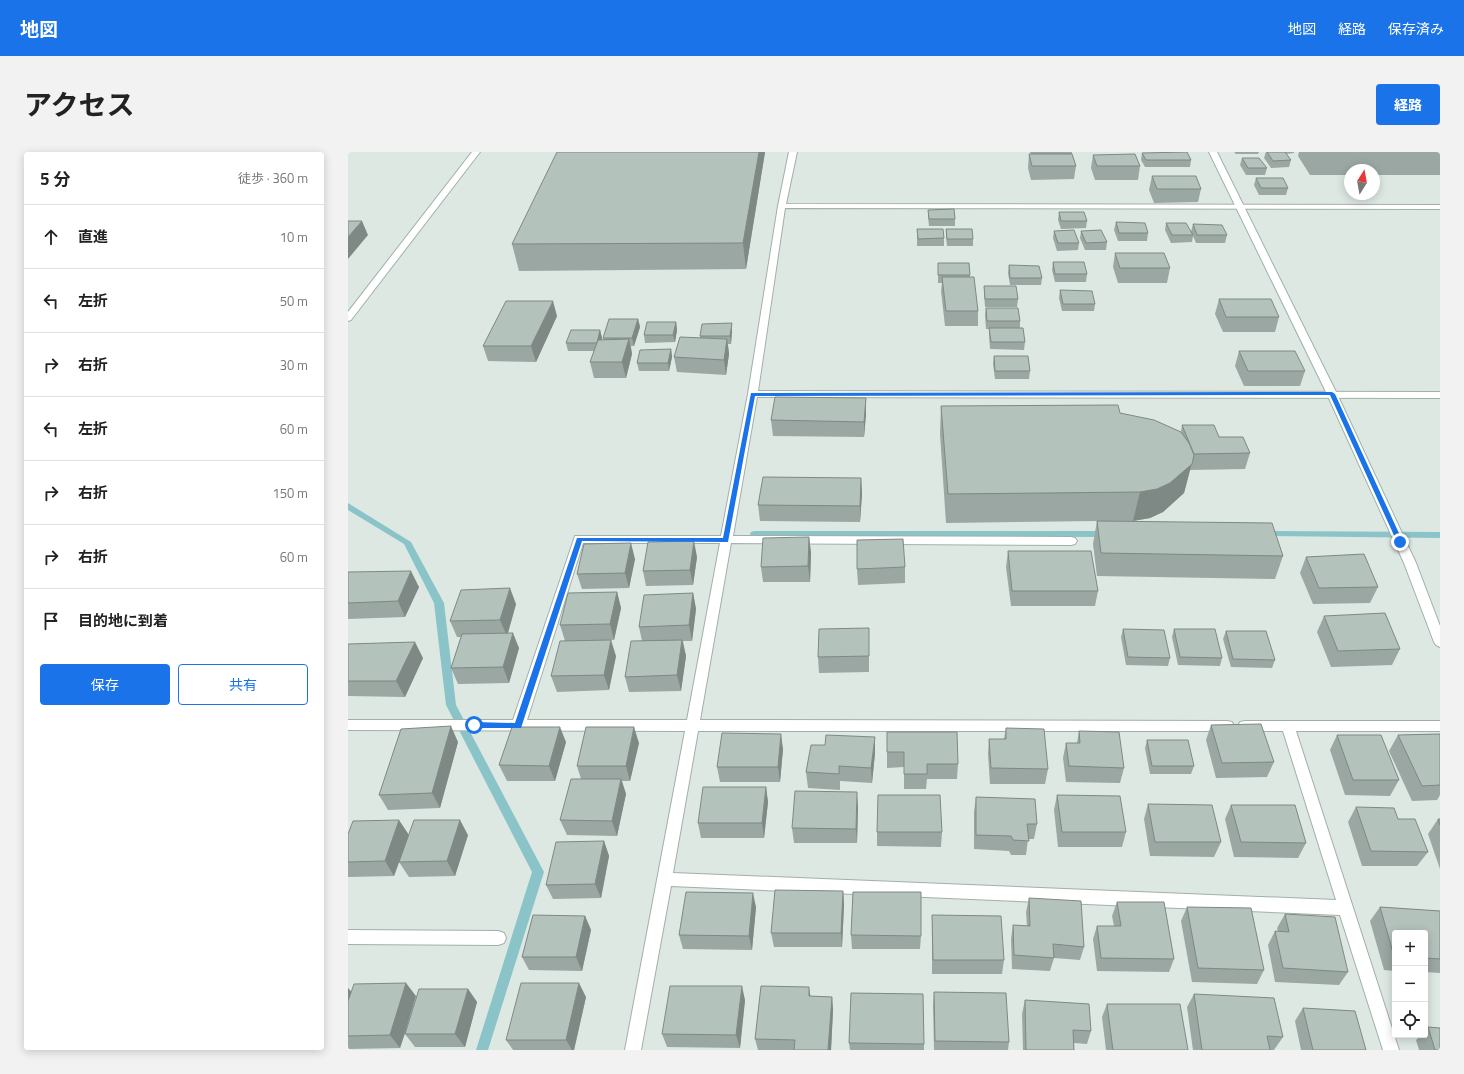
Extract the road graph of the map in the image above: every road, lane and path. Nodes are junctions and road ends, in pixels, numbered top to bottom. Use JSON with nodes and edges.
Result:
{"nodes":[{"id":1,"x":476,"y":152,"type":"edge"},
{"id":2,"x":793,"y":152,"type":"edge"},
{"id":3,"x":1213,"y":152,"type":"edge"},
{"id":4,"x":782,"y":206,"type":"junction"},
{"id":5,"x":1240,"y":207,"type":"junction"},
{"id":6,"x":1440,"y":208,"type":"edge"},
{"id":7,"x":348,"y":318,"type":"edge"},
{"id":8,"x":753,"y":394,"type":"junction"},
{"id":9,"x":1332,"y":394,"type":"junction"},
{"id":10,"x":1440,"y":395,"type":"edge"},
{"id":11,"x":726,"y":540,"type":"junction"},
{"id":12,"x":1071,"y":541,"type":"dead end"},
{"id":13,"x":1440,"y":642,"type":"edge"},
{"id":14,"x":348,"y":725,"type":"edge"},
{"id":15,"x":692,"y":725,"type":"junction"},
{"id":16,"x":518,"y":726,"type":"junction"},
{"id":17,"x":1288,"y":726,"type":"junction"},
{"id":18,"x":1440,"y":726,"type":"edge"},
{"id":19,"x":664,"y":879,"type":"junction"},
{"id":20,"x":1346,"y":908,"type":"junction"},
{"id":21,"x":348,"y":937,"type":"edge"},
{"id":22,"x":498,"y":938,"type":"dead end"},
{"id":23,"x":633,"y":1050,"type":"edge"},
{"id":24,"x":1391,"y":1050,"type":"edge"}],
"edges":[{"from":1,"to":7,"type":"street"},
{"from":2,"to":4,"type":"street"},
{"from":3,"to":5,"type":"street"},
{"from":4,"to":5,"type":"street"},
{"from":4,"to":8,"type":"street"},
{"from":5,"to":6,"type":"street"},
{"from":5,"to":9,"type":"street"},
{"from":8,"to":9,"type":"street"},
{"from":8,"to":11,"type":"street"},
{"from":9,"to":10,"type":"street"},
{"from":9,"to":13,"type":"street"},
{"from":11,"to":12,"type":"street"},
{"from":11,"to":15,"type":"street"},
{"from":11,"to":16,"type":"street"},
{"from":14,"to":16,"type":"street"},
{"from":15,"to":16,"type":"street"},
{"from":15,"to":17,"type":"street"},
{"from":15,"to":19,"type":"street"},
{"from":17,"to":18,"type":"street"},
{"from":17,"to":20,"type":"street"},
{"from":19,"to":20,"type":"street"},
{"from":19,"to":23,"type":"street"},
{"from":20,"to":24,"type":"street"},
{"from":21,"to":22,"type":"street"}]}
